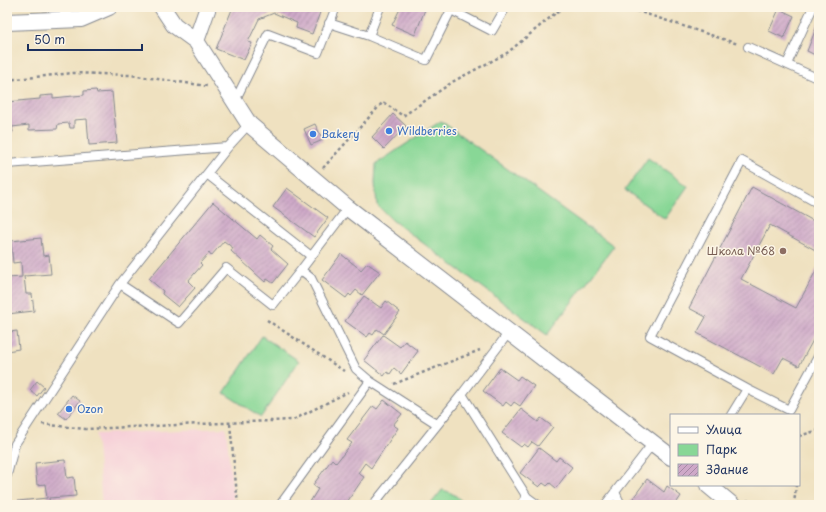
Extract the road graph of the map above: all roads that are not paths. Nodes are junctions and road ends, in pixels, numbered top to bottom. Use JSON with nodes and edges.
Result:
{"nodes":[{"id":1,"x":109,"y":7,"type":"edge"},
{"id":2,"x":162,"y":7,"type":"edge"},
{"id":3,"x":208,"y":7,"type":"edge"},
{"id":4,"x":336,"y":7,"type":"edge"},
{"id":5,"x":380,"y":7,"type":"edge"},
{"id":6,"x":506,"y":7,"type":"edge"},
{"id":7,"x":813,"y":7,"type":"edge"},
{"id":8,"x":7,"y":22,"type":"edge"},
{"id":9,"x":329,"y":23,"type":"junction"},
{"id":10,"x":368,"y":36,"type":"junction"},
{"id":11,"x":196,"y":41,"type":"junction"},
{"id":12,"x":748,"y":48,"type":"road end"},
{"id":13,"x":787,"y":64,"type":"junction"},
{"id":14,"x":819,"y":79,"type":"edge"},
{"id":15,"x":234,"y":104,"type":"junction"},
{"id":16,"x":249,"y":124,"type":"junction"},
{"id":17,"x":228,"y":147,"type":"junction"},
{"id":18,"x":7,"y":164,"type":"edge"},
{"id":19,"x":207,"y":174,"type":"junction"},
{"id":20,"x":819,"y":204,"type":"edge"},
{"id":21,"x":348,"y":208,"type":"junction"},
{"id":22,"x":311,"y":256,"type":"junction"},
{"id":23,"x":301,"y":270,"type":"junction"},
{"id":24,"x":120,"y":284,"type":"junction"},
{"id":25,"x":505,"y":336,"type":"junction"},
{"id":26,"x":819,"y":354,"type":"edge"},
{"id":27,"x":370,"y":381,"type":"junction"},
{"id":28,"x":747,"y":389,"type":"junction"},
{"id":29,"x":462,"y":394,"type":"junction"},
{"id":30,"x":732,"y":414,"type":"edge"},
{"id":31,"x":437,"y":424,"type":"junction"},
{"id":32,"x":11,"y":443,"type":"edge"},
{"id":33,"x":653,"y":443,"type":"junction"},
{"id":34,"x":670,"y":456,"type":"edge"},
{"id":35,"x":7,"y":475,"type":"edge"},
{"id":36,"x":709,"y":486,"type":"edge"},
{"id":37,"x":615,"y":492,"type":"junction"},
{"id":38,"x":528,"y":497,"type":"junction"},
{"id":39,"x":280,"y":505,"type":"edge"},
{"id":40,"x":373,"y":505,"type":"edge"},
{"id":41,"x":521,"y":505,"type":"edge"},
{"id":42,"x":538,"y":505,"type":"edge"},
{"id":43,"x":605,"y":505,"type":"edge"},
{"id":44,"x":621,"y":505,"type":"edge"},
{"id":45,"x":732,"y":505,"type":"edge"}],
"edges":[{"from":1,"to":8,"type":"street"},
{"from":2,"to":11,"type":"street"},
{"from":3,"to":11,"type":"street"},
{"from":4,"to":9,"type":"lane"},
{"from":5,"to":10,"type":"lane"},
{"from":6,"to":10,"type":"lane"},
{"from":7,"to":13,"type":"lane"},
{"from":9,"to":10,"type":"lane"},
{"from":9,"to":15,"type":"lane"},
{"from":11,"to":15,"type":"street"},
{"from":12,"to":13,"type":"lane"},
{"from":13,"to":14,"type":"lane"},
{"from":15,"to":16,"type":"street"},
{"from":16,"to":17,"type":"lane"},
{"from":16,"to":21,"type":"street"},
{"from":17,"to":18,"type":"lane"},
{"from":17,"to":19,"type":"lane"},
{"from":19,"to":22,"type":"lane"},
{"from":19,"to":24,"type":"lane"},
{"from":20,"to":28,"type":"lane"},
{"from":21,"to":22,"type":"lane"},
{"from":21,"to":25,"type":"street"},
{"from":22,"to":23,"type":"lane"},
{"from":23,"to":24,"type":"lane"},
{"from":23,"to":27,"type":"lane"},
{"from":24,"to":32,"type":"lane"},
{"from":25,"to":29,"type":"lane"},
{"from":25,"to":33,"type":"street"},
{"from":26,"to":28,"type":"lane"},
{"from":27,"to":31,"type":"lane"},
{"from":27,"to":39,"type":"lane"},
{"from":28,"to":30,"type":"lane"},
{"from":29,"to":31,"type":"lane"},
{"from":29,"to":38,"type":"lane"},
{"from":31,"to":40,"type":"lane"},
{"from":32,"to":35,"type":"lane"},
{"from":33,"to":34,"type":"street"},
{"from":33,"to":37,"type":"lane"},
{"from":36,"to":45,"type":"street"},
{"from":37,"to":43,"type":"lane"},
{"from":37,"to":44,"type":"lane"},
{"from":38,"to":41,"type":"lane"},
{"from":38,"to":42,"type":"lane"}]}
